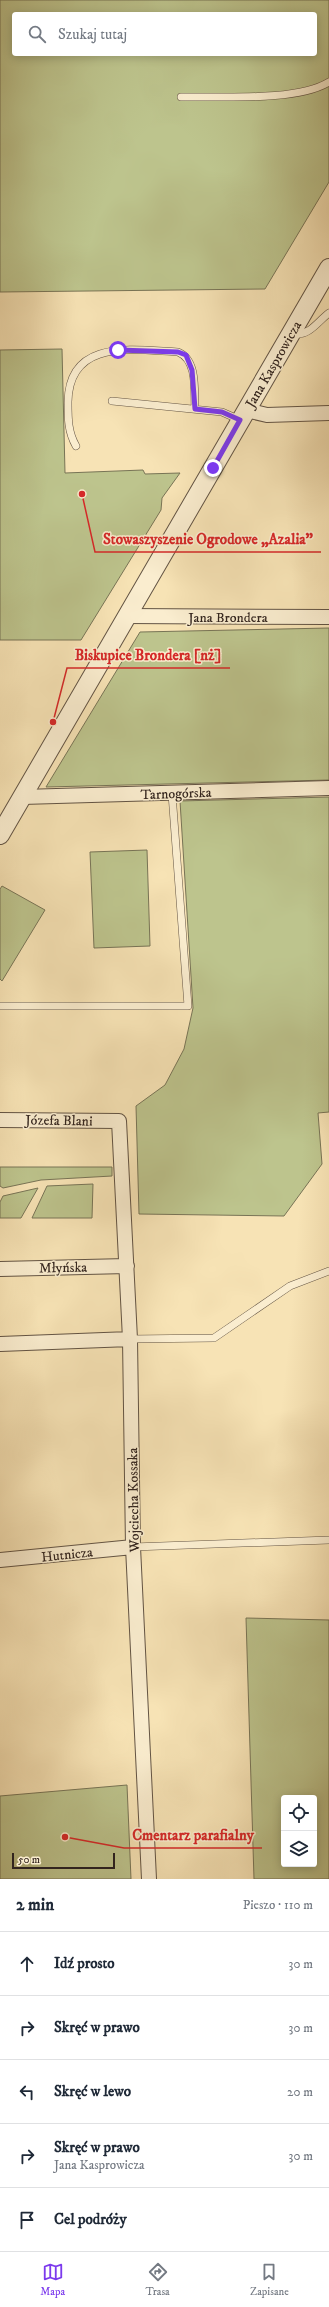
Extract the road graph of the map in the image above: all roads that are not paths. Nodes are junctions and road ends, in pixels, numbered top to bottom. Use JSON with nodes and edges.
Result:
{"nodes":[{"id":1,"x":329,"y":82,"type":"edge"},
{"id":2,"x":181,"y":97,"type":"dead end"},
{"id":3,"x":329,"y":268,"type":"edge"},
{"id":4,"x":329,"y":313,"type":"edge"},
{"id":5,"x":291,"y":334,"type":"junction"},
{"id":6,"x":112,"y":401,"type":"dead end"},
{"id":7,"x":195,"y":409,"type":"junction"},
{"id":8,"x":329,"y":413,"type":"edge"},
{"id":9,"x":243,"y":415,"type":"junction"},
{"id":10,"x":76,"y":446,"type":"dead end"},
{"id":11,"x":127,"y":616,"type":"junction"},
{"id":12,"x":329,"y":617,"type":"edge"},
{"id":13,"x":329,"y":788,"type":"edge"},
{"id":14,"x":172,"y":794,"type":"junction"},
{"id":15,"x":22,"y":797,"type":"junction"},
{"id":16,"x":0,"y":835,"type":"edge"},
{"id":17,"x":0,"y":1006,"type":"edge"},
{"id":18,"x":0,"y":1120,"type":"edge"},
{"id":19,"x":119,"y":1121,"type":"joint"},
{"id":20,"x":127,"y":1266,"type":"junction"},
{"id":21,"x":0,"y":1269,"type":"edge"},
{"id":22,"x":329,"y":1271,"type":"edge"},
{"id":23,"x":130,"y":1339,"type":"junction"},
{"id":24,"x":0,"y":1344,"type":"edge"},
{"id":25,"x":329,"y":1540,"type":"edge"},
{"id":26,"x":133,"y":1547,"type":"junction"},
{"id":27,"x":0,"y":1560,"type":"edge"},
{"id":28,"x":149,"y":1879,"type":"edge"}],
"edges":[{"from":1,"to":2,"type":"lane"},
{"from":3,"to":5,"type":"street","name":"Jana Kasprowicza"},
{"from":4,"to":5,"type":"lane"},
{"from":5,"to":9,"type":"street","name":"Jana Kasprowicza"},
{"from":6,"to":7,"type":"lane"},
{"from":7,"to":9,"type":"lane"},
{"from":7,"to":10,"type":"lane"},
{"from":8,"to":9,"type":"street"},
{"from":9,"to":11,"type":"street","name":"Jana Kasprowicza"},
{"from":11,"to":12,"type":"street","name":"Jana Brondera"},
{"from":11,"to":15,"type":"street","name":"Jana Kasprowicza"},
{"from":13,"to":14,"type":"street","name":"Tarnogórska"},
{"from":14,"to":15,"type":"street","name":"Tarnogórska"},
{"from":14,"to":17,"type":"lane"},
{"from":15,"to":16,"type":"street","name":"Jana Kasprowicza"},
{"from":18,"to":19,"type":"street","name":"Józefa Blani"},
{"from":19,"to":20,"type":"street","name":"Wojciecha Kossaka"},
{"from":20,"to":21,"type":"street","name":"Młyńska"},
{"from":20,"to":23,"type":"street","name":"Wojciecha Kossaka"},
{"from":22,"to":23,"type":"lane"},
{"from":23,"to":24,"type":"street"},
{"from":23,"to":26,"type":"street","name":"Wojciecha Kossaka"},
{"from":25,"to":26,"type":"lane"},
{"from":26,"to":27,"type":"street","name":"Hutnicza"},
{"from":26,"to":28,"type":"street","name":"Wojciecha Kossaka"}]}
